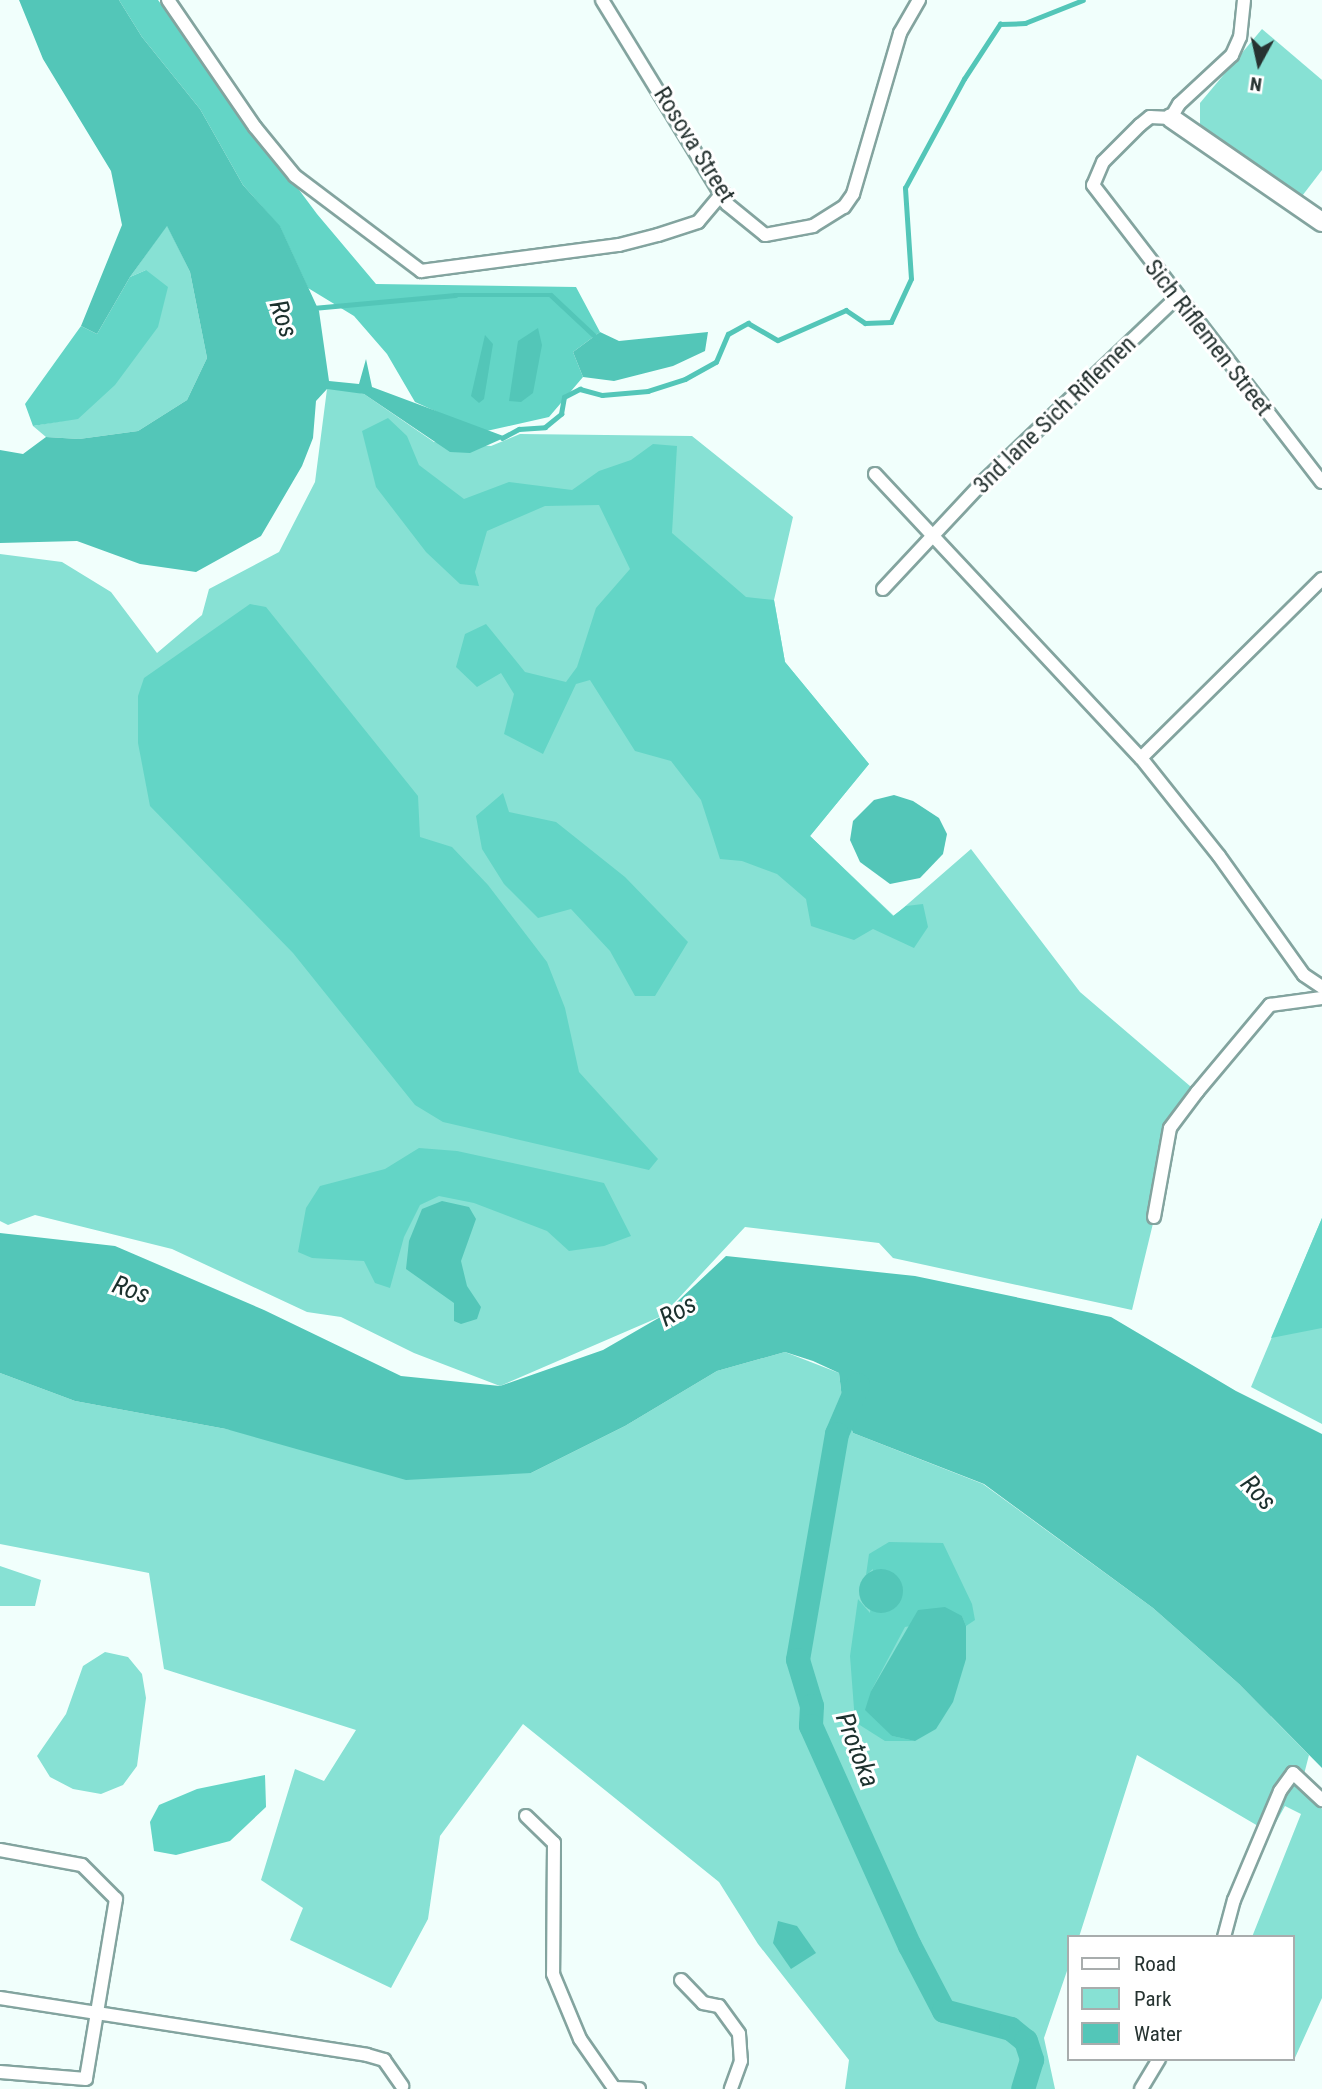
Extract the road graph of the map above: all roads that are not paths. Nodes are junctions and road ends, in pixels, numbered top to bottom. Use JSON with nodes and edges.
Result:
{"nodes":[{"id":1,"x":168,"y":0,"type":"edge"},
{"id":2,"x":602,"y":0,"type":"edge"},
{"id":3,"x":919,"y":0,"type":"edge"},
{"id":4,"x":1244,"y":0,"type":"edge"},
{"id":5,"x":1171,"y":118,"type":"junction"},
{"id":6,"x":723,"y":192,"type":"junction"},
{"id":7,"x":1322,"y":222,"type":"edge"},
{"id":8,"x":1176,"y":298,"type":"junction"},
{"id":9,"x":875,"y":474,"type":"dead end"},
{"id":10,"x":1322,"y":482,"type":"edge"},
{"id":11,"x":937,"y":536,"type":"junction"},
{"id":12,"x":1322,"y":579,"type":"edge"},
{"id":13,"x":883,"y":589,"type":"dead end"},
{"id":14,"x":1141,"y":758,"type":"junction"},
{"id":15,"x":1322,"y":987,"type":"edge"},
{"id":16,"x":1322,"y":998,"type":"edge"},
{"id":17,"x":1154,"y":1217,"type":"dead end"},
{"id":18,"x":1322,"y":1801,"type":"edge"},
{"id":19,"x":526,"y":1816,"type":"dead end"},
{"id":20,"x":0,"y":1850,"type":"edge"},
{"id":21,"x":1225,"y":1935,"type":"edge"},
{"id":22,"x":681,"y":1980,"type":"dead end"},
{"id":23,"x":0,"y":1998,"type":"edge"},
{"id":24,"x":97,"y":2015,"type":"junction"},
{"id":25,"x":1158,"y":2061,"type":"edge"},
{"id":26,"x":0,"y":2072,"type":"edge"},
{"id":27,"x":402,"y":2086,"type":"dead end"},
{"id":28,"x":614,"y":2089,"type":"edge"},
{"id":29,"x":639,"y":2089,"type":"edge"},
{"id":30,"x":731,"y":2089,"type":"edge"},
{"id":31,"x":1141,"y":2089,"type":"edge"}],
"edges":[{"from":1,"to":6,"type":"street"},
{"from":2,"to":6,"type":"street","name":"Rosova Street"},
{"from":3,"to":6,"type":"street","name":"Rosova Street"},
{"from":4,"to":5,"type":"street"},
{"from":5,"to":7,"type":"street"},
{"from":5,"to":8,"type":"street","name":"Sich Riflemen Street"},
{"from":8,"to":10,"type":"street","name":"Sich Riflemen Street"},
{"from":8,"to":11,"type":"street","name":"3nd lane Sich Riflemen"},
{"from":9,"to":11,"type":"street"},
{"from":11,"to":13,"type":"street","name":"3nd lane Sich Riflemen"},
{"from":11,"to":14,"type":"street"},
{"from":12,"to":14,"type":"street"},
{"from":14,"to":15,"type":"street"},
{"from":16,"to":17,"type":"street"},
{"from":18,"to":21,"type":"street"},
{"from":19,"to":28,"type":"street"},
{"from":20,"to":24,"type":"street"},
{"from":22,"to":30,"type":"street"},
{"from":23,"to":24,"type":"street"},
{"from":24,"to":26,"type":"street"},
{"from":24,"to":27,"type":"street"},
{"from":25,"to":31,"type":"street"},
{"from":28,"to":29,"type":"street"}]}
